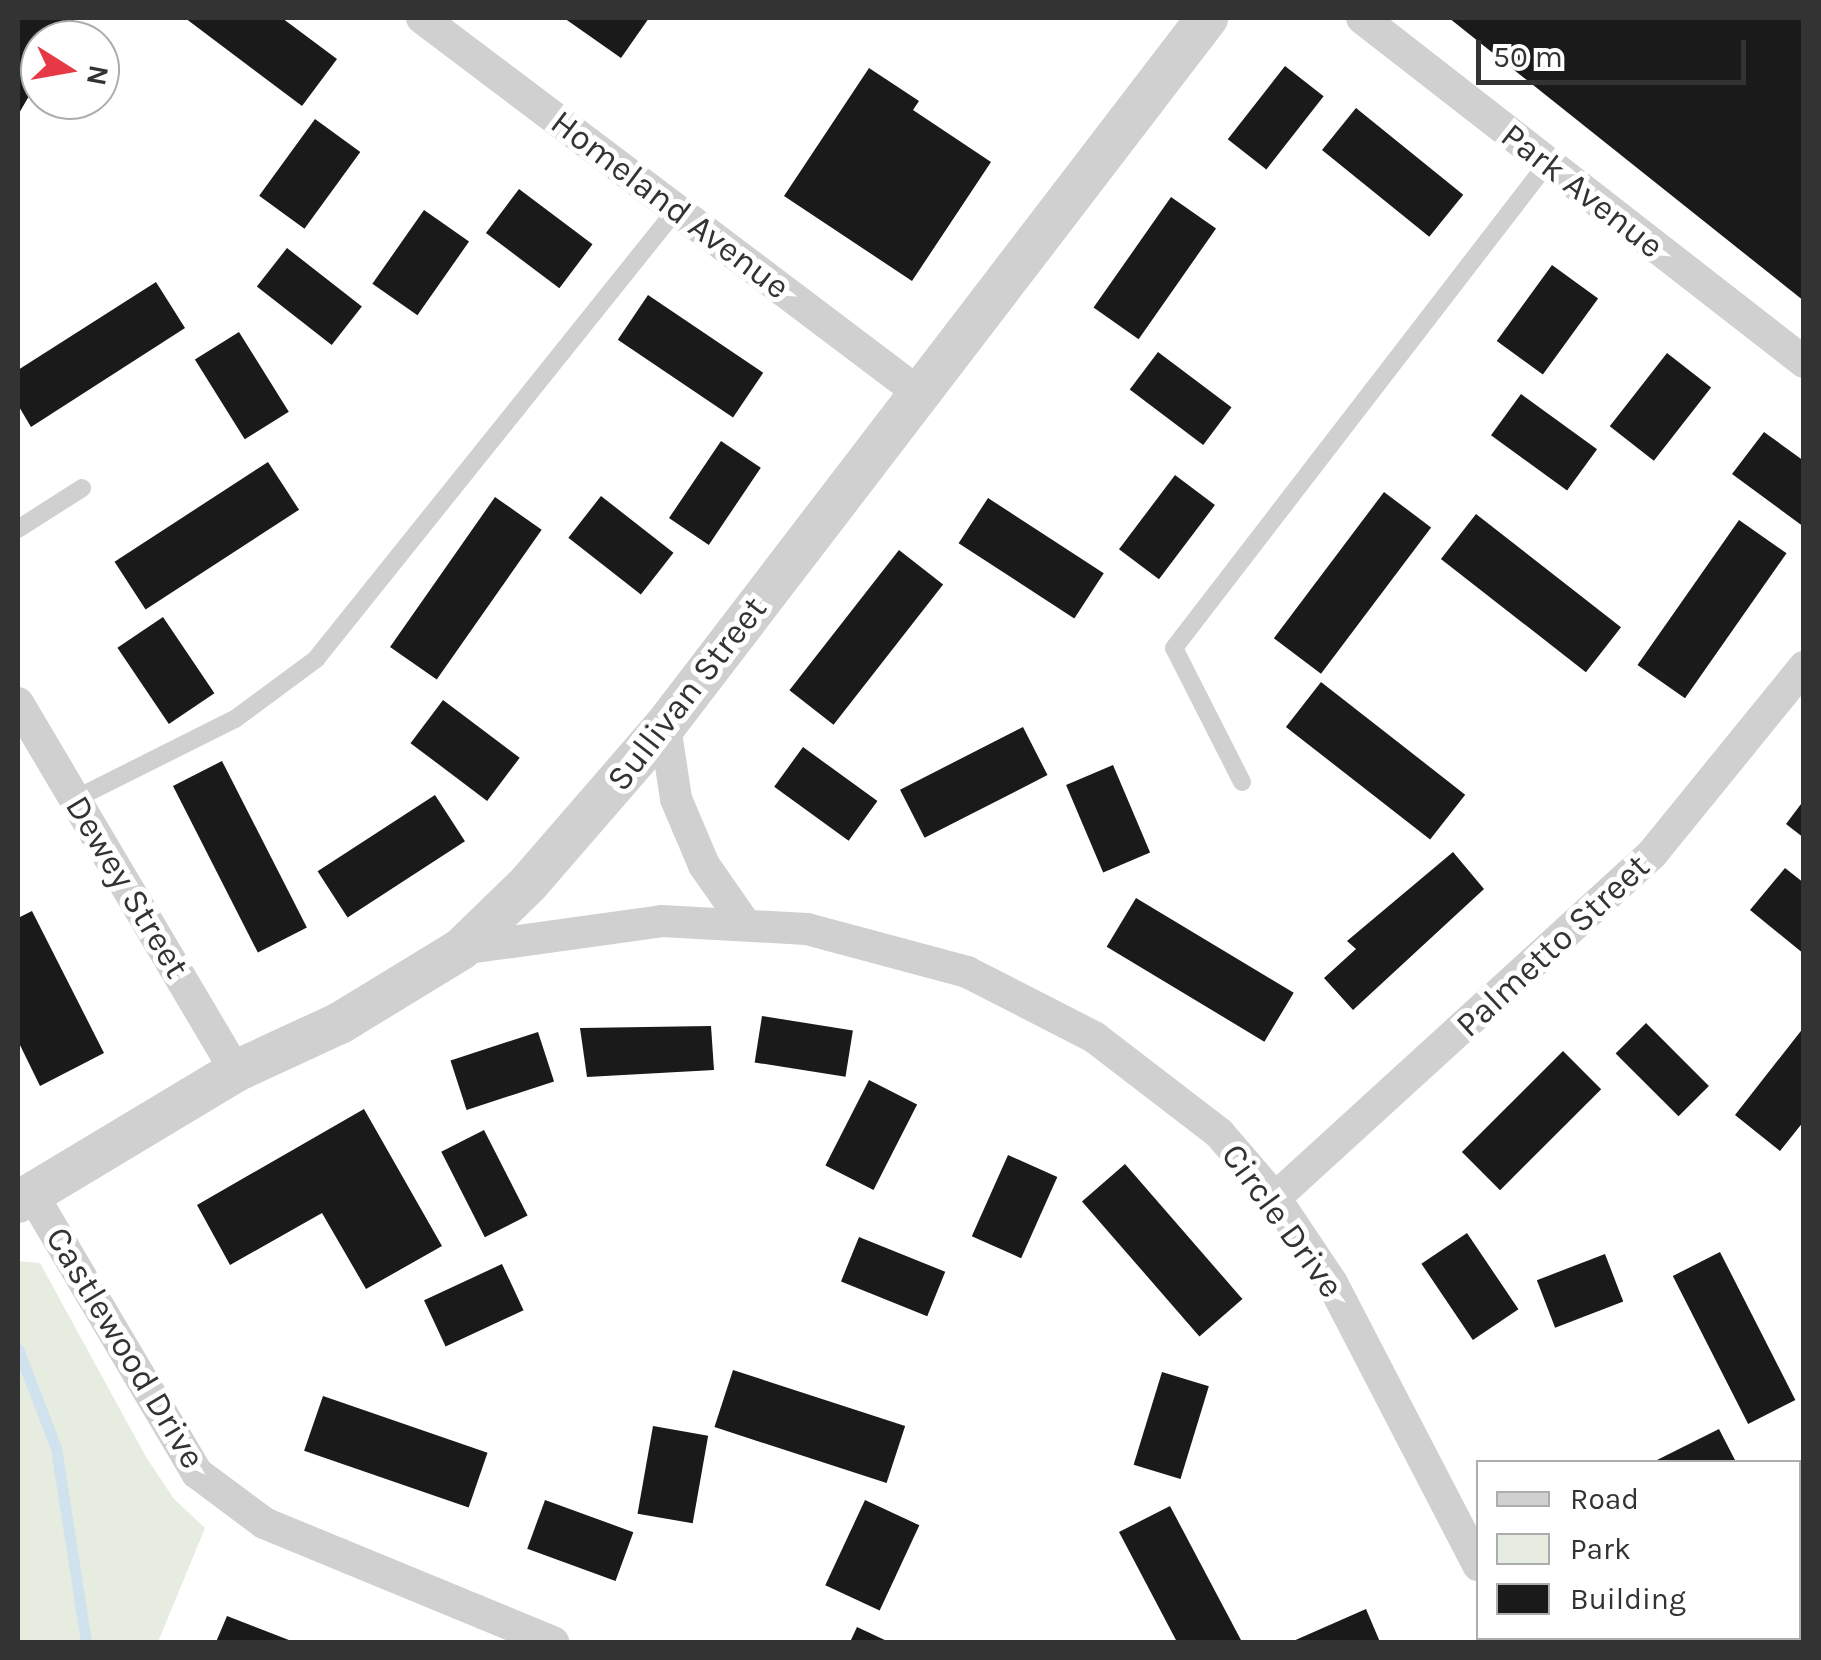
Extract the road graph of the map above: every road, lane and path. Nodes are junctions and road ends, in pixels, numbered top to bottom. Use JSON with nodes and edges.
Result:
{"nodes":[{"id":1,"x":422,"y":18,"type":"edge"},
{"id":2,"x":1207,"y":18,"type":"edge"},
{"id":3,"x":1362,"y":18,"type":"edge"},
{"id":4,"x":1546,"y":164,"type":"junction"},
{"id":5,"x":676,"y":210,"type":"junction"},
{"id":6,"x":1804,"y":362,"type":"edge"},
{"id":7,"x":918,"y":392,"type":"junction"},
{"id":8,"x":82,"y":488,"type":"dead end"},
{"id":9,"x":18,"y":529,"type":"edge"},
{"id":10,"x":1804,"y":667,"type":"edge"},
{"id":11,"x":18,"y":703,"type":"edge"},
{"id":12,"x":665,"y":726,"type":"junction"},
{"id":13,"x":1242,"y":782,"type":"dead end"},
{"id":14,"x":75,"y":799,"type":"junction"},
{"id":15,"x":745,"y":924,"type":"junction"},
{"id":16,"x":462,"y":949,"type":"junction"},
{"id":17,"x":236,"y":1071,"type":"junction"},
{"id":18,"x":25,"y":1198,"type":"edge"},
{"id":19,"x":1275,"y":1198,"type":"junction"},
{"id":20,"x":1476,"y":1561,"type":"edge"},
{"id":21,"x":552,"y":1642,"type":"edge"}],
"edges":[{"from":1,"to":5,"type":"street","name":"Homeland Avenue"},
{"from":2,"to":7,"type":"street","name":"Sullivan Street"},
{"from":3,"to":4,"type":"street","name":"Park Avenue"},
{"from":4,"to":6,"type":"street","name":"Park Avenue"},
{"from":4,"to":13,"type":"lane"},
{"from":5,"to":7,"type":"street","name":"Homeland Avenue"},
{"from":5,"to":14,"type":"lane"},
{"from":7,"to":12,"type":"street","name":"Sullivan Street"},
{"from":8,"to":9,"type":"lane"},
{"from":10,"to":19,"type":"street","name":"Palmetto Street"},
{"from":11,"to":14,"type":"street","name":"Dewey Street"},
{"from":12,"to":15,"type":"street"},
{"from":12,"to":16,"type":"street","name":"Sullivan Street"},
{"from":14,"to":17,"type":"street","name":"Dewey Street"},
{"from":15,"to":16,"type":"street","name":"Circle Drive"},
{"from":15,"to":19,"type":"street","name":"Circle Drive"},
{"from":16,"to":17,"type":"street","name":"Sullivan Street"},
{"from":17,"to":18,"type":"street","name":"Sullivan Street"},
{"from":18,"to":21,"type":"street","name":"Castlewood Drive"},
{"from":19,"to":20,"type":"street","name":"Circle Drive"}]}
